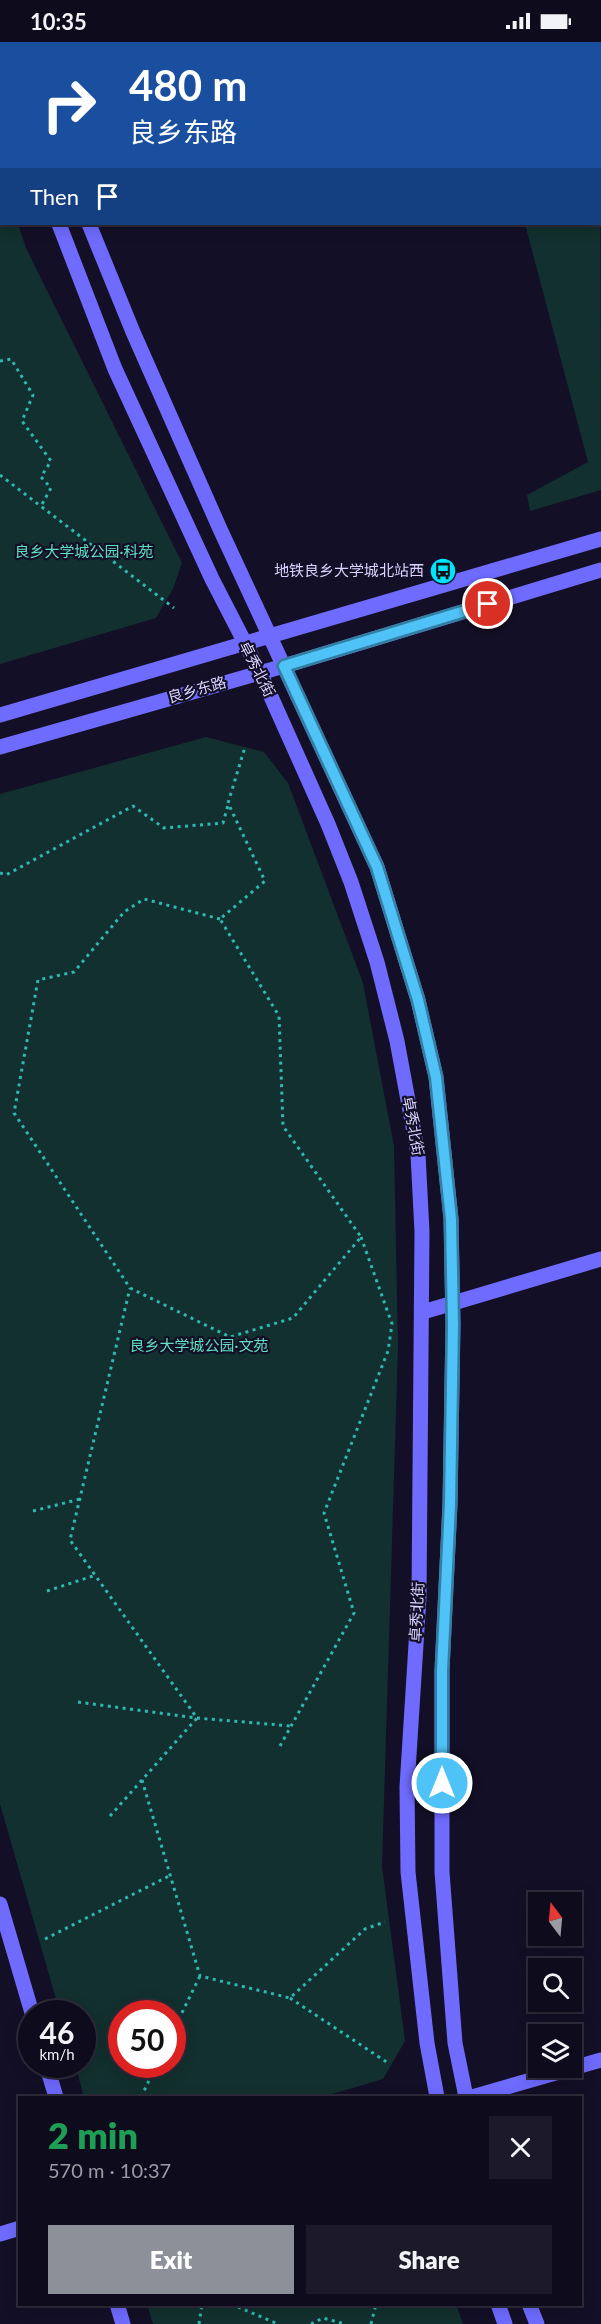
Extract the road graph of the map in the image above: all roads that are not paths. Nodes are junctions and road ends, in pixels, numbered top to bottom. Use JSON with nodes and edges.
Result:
{"nodes":[{"id":1,"x":58,"y":225,"type":"edge"},
{"id":2,"x":89,"y":225,"type":"edge"},
{"id":3,"x":601,"y":539,"type":"edge"},
{"id":4,"x":601,"y":570,"type":"edge"},
{"id":5,"x":271,"y":636,"type":"junction"},
{"id":6,"x":244,"y":643,"type":"junction"},
{"id":7,"x":284,"y":666,"type":"junction"},
{"id":8,"x":260,"y":672,"type":"junction"},
{"id":9,"x":0,"y":715,"type":"edge"},
{"id":10,"x":0,"y":747,"type":"edge"},
{"id":11,"x":601,"y":1259,"type":"edge"},
{"id":12,"x":452,"y":1304,"type":"junction"},
{"id":13,"x":423,"y":1312,"type":"junction"},
{"id":14,"x":0,"y":1904,"type":"edge"},
{"id":15,"x":28,"y":2000,"type":"edge"},
{"id":16,"x":601,"y":2060,"type":"edge"},
{"id":17,"x":50,"y":2078,"type":"edge"},
{"id":18,"x":56,"y":2096,"type":"edge"},
{"id":19,"x":437,"y":2096,"type":"edge"},
{"id":20,"x":466,"y":2096,"type":"edge"},
{"id":21,"x":475,"y":2096,"type":"edge"},
{"id":22,"x":18,"y":2229,"type":"edge"},
{"id":23,"x":0,"y":2234,"type":"edge"},
{"id":24,"x":118,"y":2306,"type":"edge"},
{"id":25,"x":499,"y":2306,"type":"edge"},
{"id":26,"x":530,"y":2306,"type":"edge"},
{"id":27,"x":123,"y":2324,"type":"edge"},
{"id":28,"x":505,"y":2324,"type":"edge"},
{"id":29,"x":537,"y":2324,"type":"edge"}],
"edges":[{"from":1,"to":6,"type":"main road","name":"卓秀北街"},
{"from":2,"to":5,"type":"main road","name":"卓秀北街"},
{"from":3,"to":5,"type":"main road"},
{"from":4,"to":7,"type":"main road","name":"良乡东路"},
{"from":5,"to":6,"type":"main road"},
{"from":5,"to":7,"type":"main road","name":"卓秀北街"},
{"from":6,"to":8,"type":"main road","name":"卓秀北街"},
{"from":6,"to":9,"type":"main road"},
{"from":7,"to":8,"type":"main road","name":"良乡东路"},
{"from":7,"to":12,"type":"main road","name":"卓秀北街"},
{"from":8,"to":10,"type":"main road","name":"良乡东路"},
{"from":8,"to":13,"type":"main road","name":"卓秀北街"},
{"from":11,"to":12,"type":"main road"},
{"from":12,"to":13,"type":"main road"},
{"from":12,"to":20,"type":"main road","name":"卓秀北街"},
{"from":13,"to":19,"type":"main road","name":"卓秀北街"},
{"from":14,"to":15,"type":"main road"},
{"from":16,"to":21,"type":"main road"},
{"from":17,"to":18,"type":"main road"},
{"from":22,"to":23,"type":"main road"},
{"from":24,"to":27,"type":"main road"},
{"from":25,"to":28,"type":"main road"},
{"from":26,"to":29,"type":"main road"}]}
